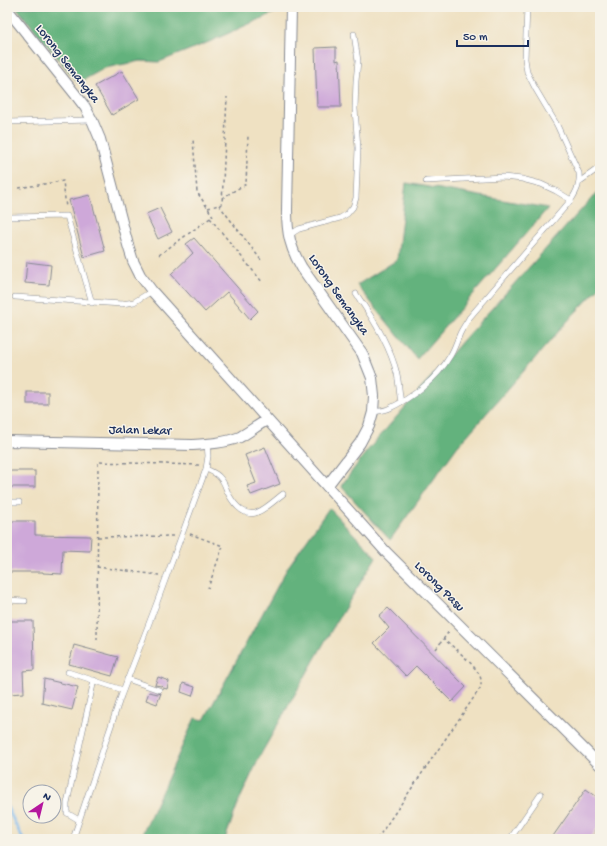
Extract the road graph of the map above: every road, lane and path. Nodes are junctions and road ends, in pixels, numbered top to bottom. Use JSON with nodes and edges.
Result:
{"nodes":[{"id":1,"x":291,"y":7,"type":"edge"},
{"id":2,"x":527,"y":7,"type":"edge"},
{"id":3,"x":7,"y":9,"type":"edge"},
{"id":4,"x":354,"y":34,"type":"dead end"},
{"id":5,"x":227,"y":97,"type":"dead end"},
{"id":6,"x":92,"y":120,"type":"junction"},
{"id":7,"x":7,"y":122,"type":"edge"},
{"id":8,"x":248,"y":136,"type":"dead end"},
{"id":9,"x":194,"y":139,"type":"dead end"},
{"id":10,"x":600,"y":167,"type":"edge"},
{"id":11,"x":426,"y":181,"type":"dead end"},
{"id":12,"x":580,"y":182,"type":"junction"},
{"id":13,"x":19,"y":188,"type":"dead end"},
{"id":14,"x":222,"y":198,"type":"junction"},
{"id":15,"x":572,"y":200,"type":"junction"},
{"id":16,"x":219,"y":205,"type":"junction"},
{"id":17,"x":208,"y":208,"type":"junction"},
{"id":18,"x":66,"y":216,"type":"junction"},
{"id":19,"x":8,"y":217,"type":"dead end"},
{"id":20,"x":210,"y":218,"type":"junction"},
{"id":21,"x":289,"y":238,"type":"junction"},
{"id":22,"x":159,"y":255,"type":"dead end"},
{"id":23,"x":261,"y":260,"type":"dead end"},
{"id":24,"x":263,"y":283,"type":"dead end"},
{"id":25,"x":152,"y":291,"type":"junction"},
{"id":26,"x":356,"y":294,"type":"dead end"},
{"id":27,"x":15,"y":297,"type":"dead end"},
{"id":28,"x":92,"y":303,"type":"junction"},
{"id":29,"x":400,"y":402,"type":"junction"},
{"id":30,"x":373,"y":412,"type":"junction"},
{"id":31,"x":268,"y":420,"type":"junction"},
{"id":32,"x":7,"y":441,"type":"edge"},
{"id":33,"x":207,"y":444,"type":"junction"},
{"id":34,"x":206,"y":469,"type":"junction"},
{"id":35,"x":327,"y":486,"type":"junction"},
{"id":36,"x":283,"y":494,"type":"dead end"},
{"id":37,"x":7,"y":502,"type":"edge"},
{"id":38,"x":19,"y":502,"type":"dead end"},
{"id":39,"x":182,"y":534,"type":"junction"},
{"id":40,"x":98,"y":537,"type":"junction"},
{"id":41,"x":97,"y":567,"type":"junction"},
{"id":42,"x":166,"y":576,"type":"junction"},
{"id":43,"x":208,"y":588,"type":"dead end"},
{"id":44,"x":7,"y":600,"type":"edge"},
{"id":45,"x":25,"y":601,"type":"dead end"},
{"id":46,"x":457,"y":622,"type":"junction"},
{"id":47,"x":444,"y":638,"type":"junction"},
{"id":48,"x":97,"y":640,"type":"dead end"},
{"id":49,"x":436,"y":649,"type":"dead end"},
{"id":50,"x":68,"y":672,"type":"dead end"},
{"id":51,"x":127,"y":679,"type":"junction"},
{"id":52,"x":94,"y":680,"type":"junction"},
{"id":53,"x":123,"y":690,"type":"junction"},
{"id":54,"x":159,"y":690,"type":"dead end"},
{"id":55,"x":600,"y":765,"type":"edge"},
{"id":56,"x":541,"y":794,"type":"dead end"},
{"id":57,"x":79,"y":820,"type":"junction"},
{"id":58,"x":73,"y":839,"type":"edge"},
{"id":59,"x":377,"y":839,"type":"edge"},
{"id":60,"x":510,"y":839,"type":"edge"}],
"edges":[{"from":1,"to":21,"type":"street","name":"Lorong Semangka"},
{"from":2,"to":12,"type":"lane"},
{"from":3,"to":6,"type":"street","name":"Lorong Semangka"},
{"from":4,"to":21,"type":"lane"},
{"from":5,"to":14,"type":"path"},
{"from":6,"to":7,"type":"lane"},
{"from":6,"to":25,"type":"street","name":"Lorong Semangka"},
{"from":8,"to":14,"type":"path"},
{"from":9,"to":17,"type":"path"},
{"from":10,"to":12,"type":"lane"},
{"from":11,"to":15,"type":"lane"},
{"from":12,"to":15,"type":"lane"},
{"from":13,"to":18,"type":"path"},
{"from":14,"to":16,"type":"path"},
{"from":15,"to":29,"type":"lane"},
{"from":16,"to":17,"type":"path"},
{"from":16,"to":23,"type":"path"},
{"from":17,"to":20,"type":"path"},
{"from":18,"to":19,"type":"lane"},
{"from":18,"to":28,"type":"lane"},
{"from":20,"to":22,"type":"path"},
{"from":20,"to":24,"type":"path"},
{"from":21,"to":30,"type":"street","name":"Lorong Semangka"},
{"from":25,"to":28,"type":"lane"},
{"from":25,"to":31,"type":"street","name":"Lorong Semangka"},
{"from":26,"to":29,"type":"lane"},
{"from":27,"to":28,"type":"lane"},
{"from":29,"to":30,"type":"lane"},
{"from":30,"to":35,"type":"street","name":"Lorong Semangka"},
{"from":31,"to":33,"type":"street","name":"Jalan Lekar"},
{"from":31,"to":35,"type":"street","name":"Lorong Pasu"},
{"from":32,"to":33,"type":"street","name":"Jalan Lekar"},
{"from":33,"to":34,"type":"lane"},
{"from":34,"to":36,"type":"lane"},
{"from":34,"to":39,"type":"lane"},
{"from":34,"to":40,"type":"path"},
{"from":35,"to":46,"type":"street","name":"Lorong Pasu"},
{"from":37,"to":38,"type":"lane"},
{"from":39,"to":40,"type":"path"},
{"from":39,"to":42,"type":"lane"},
{"from":39,"to":43,"type":"path"},
{"from":40,"to":41,"type":"path"},
{"from":41,"to":42,"type":"path"},
{"from":41,"to":48,"type":"path"},
{"from":42,"to":51,"type":"lane"},
{"from":44,"to":45,"type":"lane"},
{"from":46,"to":47,"type":"path"},
{"from":46,"to":55,"type":"street","name":"Lorong Pasu"},
{"from":47,"to":49,"type":"path"},
{"from":47,"to":59,"type":"path"},
{"from":50,"to":52,"type":"lane"},
{"from":51,"to":53,"type":"lane"},
{"from":51,"to":54,"type":"lane"},
{"from":52,"to":53,"type":"lane"},
{"from":52,"to":57,"type":"lane"},
{"from":53,"to":57,"type":"lane"},
{"from":56,"to":60,"type":"lane"},
{"from":57,"to":58,"type":"lane"}]}
